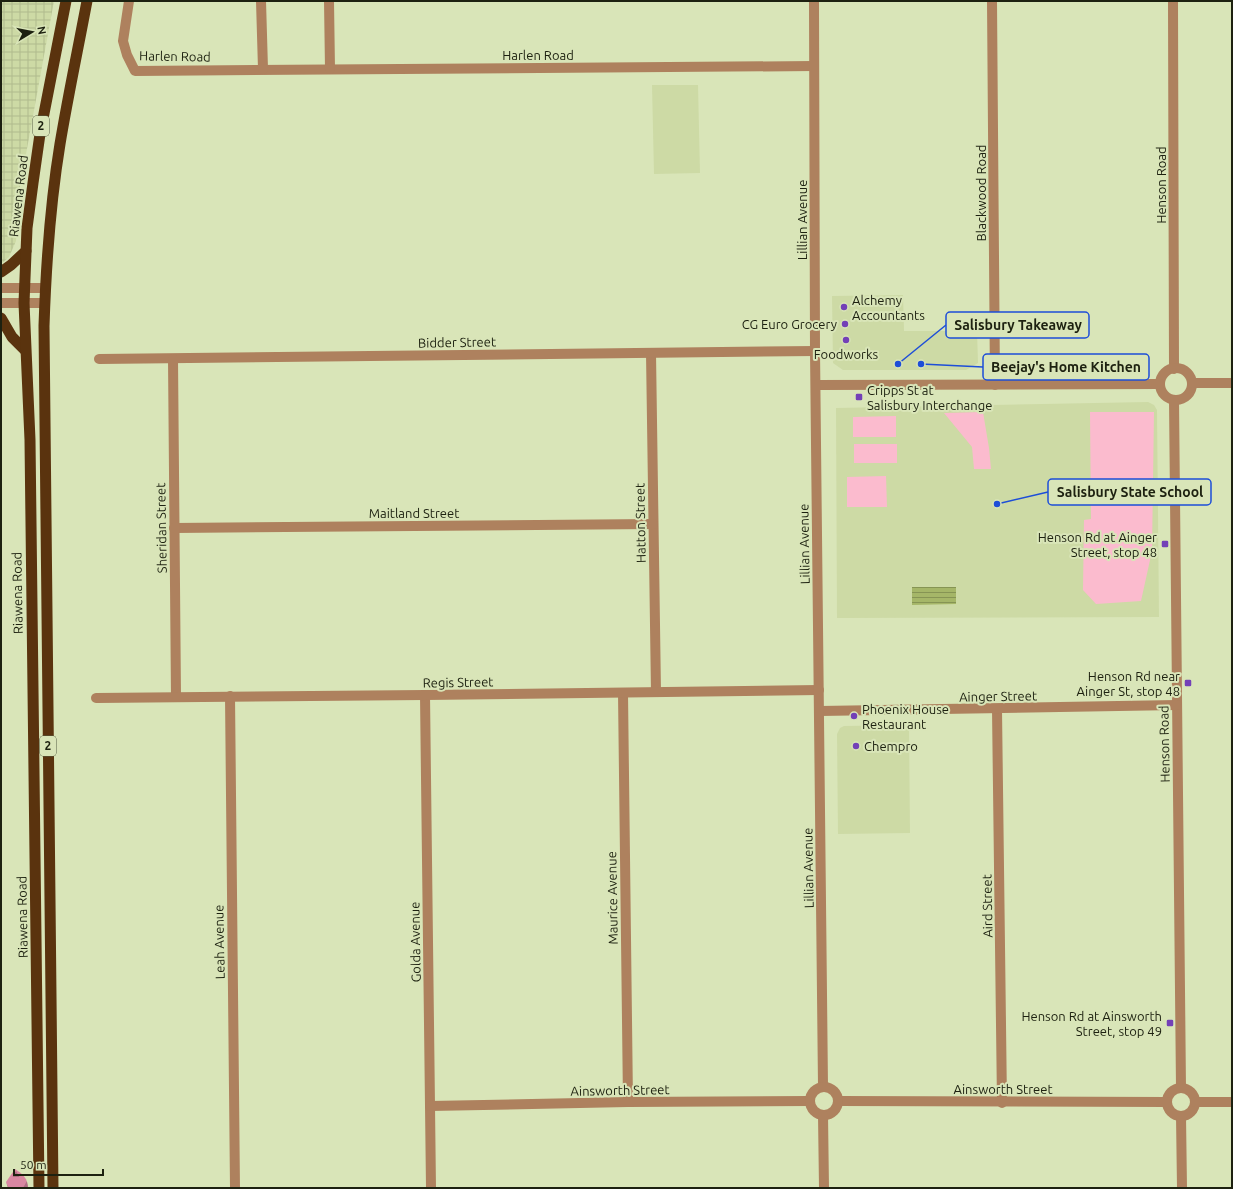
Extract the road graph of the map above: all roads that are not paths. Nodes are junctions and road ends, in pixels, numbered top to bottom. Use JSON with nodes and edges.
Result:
{"nodes":[{"id":1,"x":66,"y":1,"type":"edge"},
{"id":2,"x":86,"y":1,"type":"edge"},
{"id":3,"x":129,"y":1,"type":"edge"},
{"id":4,"x":261,"y":1,"type":"edge"},
{"id":5,"x":329,"y":1,"type":"edge"},
{"id":6,"x":814,"y":1,"type":"edge"},
{"id":7,"x":992,"y":1,"type":"edge"},
{"id":8,"x":1173,"y":1,"type":"edge"},
{"id":9,"x":814,"y":66,"type":"junction"},
{"id":10,"x":263,"y":69,"type":"junction"},
{"id":11,"x":330,"y":69,"type":"junction"},
{"id":12,"x":26,"y":252,"type":"junction"},
{"id":13,"x":1,"y":272,"type":"edge"},
{"id":14,"x":1,"y":288,"type":"edge"},
{"id":15,"x":24,"y":288,"type":"junction"},
{"id":16,"x":46,"y":288,"type":"junction"},
{"id":17,"x":1,"y":303,"type":"edge"},
{"id":18,"x":24,"y":303,"type":"junction"},
{"id":19,"x":45,"y":303,"type":"junction"},
{"id":20,"x":1,"y":318,"type":"edge"},
{"id":21,"x":25,"y":350,"type":"junction"},
{"id":22,"x":815,"y":351,"type":"junction"},
{"id":23,"x":651,"y":353,"type":"junction"},
{"id":24,"x":99,"y":359,"type":"dead end"},
{"id":25,"x":173,"y":359,"type":"junction"},
{"id":26,"x":1174,"y":369,"type":"junction"},
{"id":27,"x":1232,"y":383,"type":"edge"},
{"id":28,"x":1160,"y":384,"type":"junction"},
{"id":29,"x":1192,"y":384,"type":"junction"},
{"id":30,"x":816,"y":385,"type":"junction"},
{"id":31,"x":995,"y":385,"type":"junction"},
{"id":32,"x":1174,"y":400,"type":"junction"},
{"id":33,"x":653,"y":524,"type":"junction"},
{"id":34,"x":174,"y":528,"type":"junction"},
{"id":35,"x":819,"y":690,"type":"junction"},
{"id":36,"x":656,"y":692,"type":"junction"},
{"id":37,"x":623,"y":693,"type":"junction"},
{"id":38,"x":425,"y":695,"type":"junction"},
{"id":39,"x":230,"y":696,"type":"junction"},
{"id":40,"x":176,"y":697,"type":"junction"},
{"id":41,"x":96,"y":698,"type":"dead end"},
{"id":42,"x":1177,"y":706,"type":"junction"},
{"id":43,"x":997,"y":709,"type":"junction"},
{"id":44,"x":820,"y":711,"type":"junction"},
{"id":45,"x":823,"y":1086,"type":"junction"},
{"id":46,"x":1181,"y":1088,"type":"junction"},
{"id":47,"x":810,"y":1101,"type":"junction"},
{"id":48,"x":838,"y":1101,"type":"junction"},
{"id":49,"x":628,"y":1102,"type":"junction"},
{"id":50,"x":1167,"y":1102,"type":"junction"},
{"id":51,"x":1195,"y":1102,"type":"junction"},
{"id":52,"x":1232,"y":1102,"type":"edge"},
{"id":53,"x":1002,"y":1103,"type":"junction"},
{"id":54,"x":430,"y":1106,"type":"junction"},
{"id":55,"x":823,"y":1115,"type":"junction"},
{"id":56,"x":1181,"y":1116,"type":"junction"},
{"id":57,"x":39,"y":1188,"type":"edge"},
{"id":58,"x":53,"y":1188,"type":"edge"},
{"id":59,"x":235,"y":1188,"type":"edge"},
{"id":60,"x":431,"y":1188,"type":"edge"},
{"id":61,"x":824,"y":1188,"type":"edge"},
{"id":62,"x":1182,"y":1188,"type":"edge"}],
"edges":[{"from":1,"to":12,"type":"highway","name":"Riawena Road","number":"2"},
{"from":2,"to":16,"type":"highway","number":"2"},
{"from":3,"to":10,"type":"street","name":"Harlen Road"},
{"from":4,"to":10,"type":"street"},
{"from":5,"to":11,"type":"street"},
{"from":6,"to":9,"type":"street","name":"Lillian Avenue"},
{"from":7,"to":31,"type":"street","name":"Blackwood Road"},
{"from":8,"to":26,"type":"street","name":"Henson Road"},
{"from":9,"to":11,"type":"street","name":"Harlen Road"},
{"from":9,"to":22,"type":"street","name":"Lillian Avenue"},
{"from":10,"to":11,"type":"street","name":"Harlen Road"},
{"from":12,"to":13,"type":"highway"},
{"from":12,"to":15,"type":"highway","name":"Riawena Road","number":"2"},
{"from":14,"to":15,"type":"street"},
{"from":15,"to":16,"type":"street"},
{"from":15,"to":18,"type":"highway","name":"Riawena Road","number":"2"},
{"from":16,"to":19,"type":"highway","number":"2"},
{"from":17,"to":18,"type":"street"},
{"from":18,"to":19,"type":"street"},
{"from":18,"to":21,"type":"highway","name":"Riawena Road","number":"2"},
{"from":19,"to":58,"type":"highway","number":"2"},
{"from":20,"to":21,"type":"highway"},
{"from":21,"to":57,"type":"highway","name":"Riawena Road","number":"2"},
{"from":22,"to":23,"type":"street","name":"Bidder Street"},
{"from":22,"to":30,"type":"street","name":"Lillian Avenue"},
{"from":23,"to":25,"type":"street","name":"Bidder Street"},
{"from":23,"to":33,"type":"street","name":"Hatton Street"},
{"from":24,"to":25,"type":"street","name":"Bidder Street"},
{"from":25,"to":34,"type":"street","name":"Sheridan Street"},
{"from":26,"to":28,"type":"street"},
{"from":26,"to":29,"type":"street"},
{"from":27,"to":29,"type":"street"},
{"from":28,"to":31,"type":"street"},
{"from":28,"to":32,"type":"street"},
{"from":29,"to":32,"type":"street"},
{"from":30,"to":31,"type":"street"},
{"from":30,"to":35,"type":"street","name":"Lillian Avenue"},
{"from":32,"to":42,"type":"street","name":"Henson Road"},
{"from":33,"to":34,"type":"street","name":"Maitland Street"},
{"from":33,"to":36,"type":"street","name":"Hatton Street"},
{"from":34,"to":40,"type":"street","name":"Sheridan Street"},
{"from":35,"to":36,"type":"street","name":"Regis Street"},
{"from":35,"to":44,"type":"street","name":"Lillian Avenue"},
{"from":36,"to":37,"type":"street","name":"Regis Street"},
{"from":37,"to":38,"type":"street","name":"Regis Street"},
{"from":37,"to":49,"type":"street","name":"Maurice Avenue"},
{"from":38,"to":39,"type":"street","name":"Regis Street"},
{"from":38,"to":54,"type":"street","name":"Golda Avenue"},
{"from":39,"to":40,"type":"street","name":"Regis Street"},
{"from":39,"to":59,"type":"street","name":"Leah Avenue"},
{"from":40,"to":41,"type":"street","name":"Regis Street"},
{"from":42,"to":43,"type":"street","name":"Ainger Street"},
{"from":42,"to":46,"type":"street","name":"Henson Road"},
{"from":43,"to":44,"type":"street","name":"Ainger Street"},
{"from":43,"to":53,"type":"street","name":"Aird Street"},
{"from":44,"to":45,"type":"street","name":"Lillian Avenue"},
{"from":45,"to":47,"type":"street"},
{"from":45,"to":48,"type":"street"},
{"from":46,"to":50,"type":"street"},
{"from":46,"to":51,"type":"street"},
{"from":47,"to":49,"type":"street","name":"Ainsworth Street"},
{"from":47,"to":55,"type":"street"},
{"from":48,"to":53,"type":"street","name":"Ainsworth Street"},
{"from":48,"to":55,"type":"street"},
{"from":49,"to":54,"type":"street","name":"Ainsworth Street"},
{"from":50,"to":53,"type":"street","name":"Ainsworth Street"},
{"from":50,"to":56,"type":"street"},
{"from":51,"to":52,"type":"street"},
{"from":51,"to":56,"type":"street"},
{"from":54,"to":60,"type":"street","name":"Golda Avenue"},
{"from":55,"to":61,"type":"street"},
{"from":56,"to":62,"type":"street"}]}
